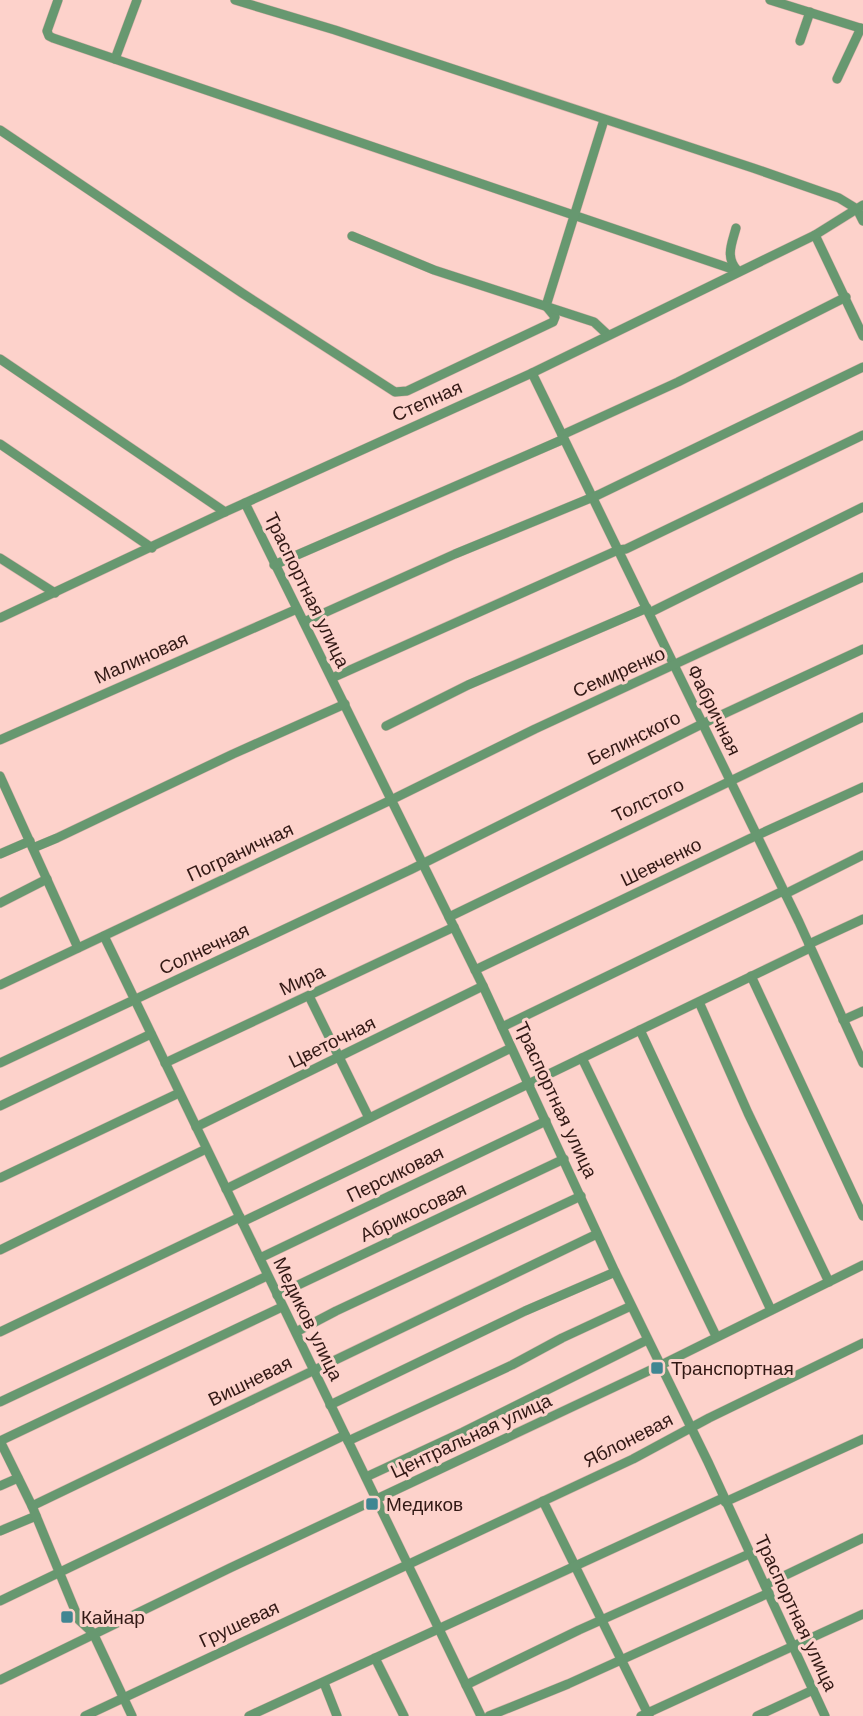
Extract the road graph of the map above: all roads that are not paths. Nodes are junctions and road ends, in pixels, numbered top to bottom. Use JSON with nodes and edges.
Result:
{"nodes":[{"id":1,"x":58,"y":0,"type":"edge"},
{"id":2,"x":136,"y":0,"type":"edge"},
{"id":3,"x":235,"y":0,"type":"edge"},
{"id":4,"x":770,"y":0,"type":"edge"},
{"id":5,"x":810,"y":12,"type":"junction"},
{"id":6,"x":862,"y":29,"type":"edge"},
{"id":7,"x":800,"y":41,"type":"dead end"},
{"id":8,"x":115,"y":59,"type":"junction"},
{"id":9,"x":836,"y":79,"type":"dead end"},
{"id":10,"x":604,"y":120,"type":"junction"},
{"id":11,"x":0,"y":130,"type":"edge"},
{"id":12,"x":860,"y":207,"type":"edge"},
{"id":13,"x":574,"y":214,"type":"junction"},
{"id":14,"x":863,"y":221,"type":"edge"},
{"id":15,"x":736,"y":228,"type":"dead end"},
{"id":16,"x":816,"y":235,"type":"junction"},
{"id":17,"x":352,"y":236,"type":"dead end"},
{"id":18,"x":738,"y":271,"type":"junction"},
{"id":19,"x":846,"y":298,"type":"junction"},
{"id":20,"x":546,"y":306,"type":"junction"},
{"id":21,"x":608,"y":335,"type":"junction"},
{"id":22,"x":863,"y":336,"type":"edge"},
{"id":23,"x":0,"y":359,"type":"edge"},
{"id":24,"x":863,"y":367,"type":"edge"},
{"id":25,"x":532,"y":373,"type":"junction"},
{"id":26,"x":863,"y":435,"type":"edge"},
{"id":27,"x":563,"y":437,"type":"junction"},
{"id":28,"x":0,"y":444,"type":"edge"},
{"id":29,"x":591,"y":496,"type":"junction"},
{"id":30,"x":245,"y":503,"type":"junction"},
{"id":31,"x":863,"y":507,"type":"edge"},
{"id":32,"x":225,"y":512,"type":"junction"},
{"id":33,"x":152,"y":548,"type":"junction"},
{"id":34,"x":618,"y":550,"type":"junction"},
{"id":35,"x":0,"y":558,"type":"edge"},
{"id":36,"x":274,"y":565,"type":"junction"},
{"id":37,"x":863,"y":577,"type":"edge"},
{"id":38,"x":55,"y":593,"type":"junction"},
{"id":39,"x":297,"y":609,"type":"junction"},
{"id":40,"x":648,"y":610,"type":"junction"},
{"id":41,"x":0,"y":618,"type":"edge"},
{"id":42,"x":304,"y":622,"type":"junction"},
{"id":43,"x":863,"y":649,"type":"edge"},
{"id":44,"x":674,"y":667,"type":"junction"},
{"id":45,"x":332,"y":678,"type":"junction"},
{"id":46,"x":345,"y":704,"type":"junction"},
{"id":47,"x":863,"y":718,"type":"edge"},
{"id":48,"x":702,"y":724,"type":"junction"},
{"id":49,"x":386,"y":726,"type":"dead end"},
{"id":50,"x":0,"y":740,"type":"edge"},
{"id":51,"x":0,"y":776,"type":"edge"},
{"id":52,"x":729,"y":780,"type":"junction"},
{"id":53,"x":863,"y":787,"type":"edge"},
{"id":54,"x":391,"y":800,"type":"junction"},
{"id":55,"x":756,"y":836,"type":"junction"},
{"id":56,"x":31,"y":844,"type":"junction"},
{"id":57,"x":0,"y":854,"type":"edge"},
{"id":58,"x":863,"y":855,"type":"edge"},
{"id":59,"x":422,"y":863,"type":"junction"},
{"id":60,"x":47,"y":879,"type":"junction"},
{"id":61,"x":784,"y":892,"type":"junction"},
{"id":62,"x":0,"y":903,"type":"edge"},
{"id":63,"x":449,"y":917,"type":"junction"},
{"id":64,"x":863,"y":919,"type":"edge"},
{"id":65,"x":454,"y":927,"type":"junction"},
{"id":66,"x":104,"y":936,"type":"junction"},
{"id":67,"x":810,"y":946,"type":"junction"},
{"id":68,"x":78,"y":948,"type":"junction"},
{"id":69,"x":475,"y":970,"type":"junction"},
{"id":70,"x":751,"y":976,"type":"junction"},
{"id":71,"x":0,"y":985,"type":"edge"},
{"id":72,"x":483,"y":986,"type":"junction"},
{"id":73,"x":309,"y":996,"type":"junction"},
{"id":74,"x":136,"y":1000,"type":"junction"},
{"id":75,"x":699,"y":1002,"type":"junction"},
{"id":76,"x":863,"y":1011,"type":"edge"},
{"id":77,"x":843,"y":1020,"type":"junction"},
{"id":78,"x":502,"y":1027,"type":"junction"},
{"id":79,"x":640,"y":1030,"type":"junction"},
{"id":80,"x":151,"y":1034,"type":"junction"},
{"id":81,"x":511,"y":1048,"type":"junction"},
{"id":82,"x":340,"y":1058,"type":"junction"},
{"id":83,"x":582,"y":1058,"type":"junction"},
{"id":84,"x":0,"y":1063,"type":"edge"},
{"id":85,"x":165,"y":1063,"type":"junction"},
{"id":86,"x":863,"y":1063,"type":"edge"},
{"id":87,"x":527,"y":1085,"type":"junction"},
{"id":88,"x":179,"y":1093,"type":"junction"},
{"id":89,"x":0,"y":1106,"type":"edge"},
{"id":90,"x":369,"y":1118,"type":"junction"},
{"id":91,"x":546,"y":1121,"type":"junction"},
{"id":92,"x":195,"y":1127,"type":"junction"},
{"id":93,"x":206,"y":1149,"type":"junction"},
{"id":94,"x":564,"y":1159,"type":"junction"},
{"id":95,"x":0,"y":1178,"type":"edge"},
{"id":96,"x":226,"y":1189,"type":"junction"},
{"id":97,"x":581,"y":1196,"type":"junction"},
{"id":98,"x":863,"y":1216,"type":"edge"},
{"id":99,"x":241,"y":1219,"type":"junction"},
{"id":100,"x":597,"y":1234,"type":"junction"},
{"id":101,"x":0,"y":1250,"type":"edge"},
{"id":102,"x":260,"y":1258,"type":"junction"},
{"id":103,"x":863,"y":1265,"type":"edge"},
{"id":104,"x":615,"y":1272,"type":"junction"},
{"id":105,"x":267,"y":1276,"type":"junction"},
{"id":106,"x":829,"y":1282,"type":"junction"},
{"id":107,"x":277,"y":1295,"type":"junction"},
{"id":108,"x":631,"y":1306,"type":"junction"},
{"id":109,"x":282,"y":1307,"type":"junction"},
{"id":110,"x":771,"y":1310,"type":"junction"},
{"id":111,"x":0,"y":1332,"type":"edge"},
{"id":112,"x":296,"y":1332,"type":"junction"},
{"id":113,"x":716,"y":1336,"type":"junction"},
{"id":114,"x":647,"y":1340,"type":"junction"},
{"id":115,"x":863,"y":1343,"type":"edge"},
{"id":116,"x":659,"y":1366,"type":"junction"},
{"id":117,"x":314,"y":1370,"type":"junction"},
{"id":118,"x":0,"y":1402,"type":"edge"},
{"id":119,"x":330,"y":1405,"type":"junction"},
{"id":120,"x":691,"y":1429,"type":"junction"},
{"id":121,"x":346,"y":1438,"type":"junction"},
{"id":122,"x":863,"y":1439,"type":"edge"},
{"id":123,"x":0,"y":1441,"type":"edge"},
{"id":124,"x":366,"y":1477,"type":"junction"},
{"id":125,"x":18,"y":1478,"type":"junction"},
{"id":126,"x":0,"y":1486,"type":"edge"},
{"id":127,"x":377,"y":1500,"type":"junction"},
{"id":128,"x":724,"y":1500,"type":"junction"},
{"id":129,"x":543,"y":1501,"type":"junction"},
{"id":130,"x":32,"y":1506,"type":"junction"},
{"id":131,"x":36,"y":1516,"type":"junction"},
{"id":132,"x":0,"y":1531,"type":"edge"},
{"id":133,"x":863,"y":1538,"type":"edge"},
{"id":134,"x":749,"y":1554,"type":"junction"},
{"id":135,"x":407,"y":1564,"type":"junction"},
{"id":136,"x":575,"y":1566,"type":"junction"},
{"id":137,"x":60,"y":1571,"type":"junction"},
{"id":138,"x":767,"y":1589,"type":"junction"},
{"id":139,"x":0,"y":1601,"type":"edge"},
{"id":140,"x":863,"y":1614,"type":"edge"},
{"id":141,"x":603,"y":1620,"type":"junction"},
{"id":142,"x":438,"y":1629,"type":"junction"},
{"id":143,"x":93,"y":1633,"type":"junction"},
{"id":144,"x":793,"y":1646,"type":"junction"},
{"id":145,"x":375,"y":1658,"type":"junction"},
{"id":146,"x":622,"y":1660,"type":"junction"},
{"id":147,"x":0,"y":1680,"type":"edge"},
{"id":148,"x":324,"y":1683,"type":"junction"},
{"id":149,"x":466,"y":1685,"type":"junction"},
{"id":150,"x":813,"y":1690,"type":"junction"},
{"id":151,"x":124,"y":1698,"type":"junction"},
{"id":152,"x":255,"y":1715,"type":"edge"},
{"id":153,"x":646,"y":1715,"type":"edge"},
{"id":154,"x":85,"y":1716,"type":"edge"},
{"id":155,"x":132,"y":1716,"type":"edge"},
{"id":156,"x":337,"y":1716,"type":"edge"},
{"id":157,"x":404,"y":1716,"type":"edge"},
{"id":158,"x":481,"y":1716,"type":"edge"},
{"id":159,"x":489,"y":1716,"type":"edge"},
{"id":160,"x":757,"y":1716,"type":"edge"},
{"id":161,"x":825,"y":1716,"type":"edge"}],
"edges":[{"from":1,"to":8,"type":"street"},
{"from":2,"to":8,"type":"street"},
{"from":3,"to":10,"type":"street"},
{"from":4,"to":5,"type":"street"},
{"from":5,"to":6,"type":"street"},
{"from":5,"to":7,"type":"street"},
{"from":6,"to":9,"type":"street"},
{"from":8,"to":13,"type":"street"},
{"from":10,"to":12,"type":"street"},
{"from":10,"to":13,"type":"street"},
{"from":11,"to":20,"type":"street"},
{"from":12,"to":14,"type":"street"},
{"from":12,"to":16,"type":"street","name":"Степная"},
{"from":13,"to":18,"type":"street"},
{"from":13,"to":20,"type":"street"},
{"from":15,"to":18,"type":"street"},
{"from":16,"to":18,"type":"street","name":"Степная"},
{"from":16,"to":19,"type":"street"},
{"from":17,"to":20,"type":"street"},
{"from":18,"to":21,"type":"street","name":"Степная"},
{"from":19,"to":22,"type":"street"},
{"from":19,"to":27,"type":"street"},
{"from":20,"to":21,"type":"street"},
{"from":21,"to":25,"type":"street","name":"Степная"},
{"from":23,"to":32,"type":"street"},
{"from":24,"to":29,"type":"street"},
{"from":25,"to":27,"type":"street","name":"Фабричная"},
{"from":25,"to":30,"type":"street","name":"Степная"},
{"from":26,"to":34,"type":"street"},
{"from":27,"to":29,"type":"street","name":"Фабричная"},
{"from":27,"to":36,"type":"street"},
{"from":28,"to":33,"type":"street"},
{"from":29,"to":34,"type":"street","name":"Фабричная"},
{"from":29,"to":42,"type":"street"},
{"from":30,"to":32,"type":"street","name":"Степная"},
{"from":30,"to":36,"type":"street","name":"Траспортная улица"},
{"from":31,"to":40,"type":"street"},
{"from":32,"to":33,"type":"street","name":"Степная"},
{"from":33,"to":38,"type":"street","name":"Степная"},
{"from":34,"to":40,"type":"street","name":"Фабричная"},
{"from":34,"to":45,"type":"street"},
{"from":35,"to":38,"type":"street"},
{"from":36,"to":39,"type":"street","name":"Траспортная улица"},
{"from":37,"to":44,"type":"street","name":"Семиренко"},
{"from":38,"to":41,"type":"street","name":"Степная"},
{"from":39,"to":42,"type":"street","name":"Траспортная улица"},
{"from":39,"to":50,"type":"street","name":"Малиновая"},
{"from":40,"to":44,"type":"street","name":"Фабричная"},
{"from":40,"to":49,"type":"street"},
{"from":42,"to":45,"type":"street","name":"Траспортная улица"},
{"from":43,"to":48,"type":"street","name":"Белинского"},
{"from":44,"to":48,"type":"street","name":"Фабричная"},
{"from":44,"to":54,"type":"street","name":"Семиренко"},
{"from":45,"to":46,"type":"street","name":"Траспортная улица"},
{"from":46,"to":54,"type":"street","name":"Траспортная улица"},
{"from":46,"to":56,"type":"street"},
{"from":47,"to":52,"type":"street","name":"Толстого"},
{"from":48,"to":52,"type":"street","name":"Фабричная"},
{"from":48,"to":59,"type":"street","name":"Белинского"},
{"from":51,"to":56,"type":"street"},
{"from":52,"to":55,"type":"street","name":"Фабричная"},
{"from":52,"to":63,"type":"street","name":"Толстого"},
{"from":53,"to":55,"type":"street","name":"Шевченко"},
{"from":54,"to":59,"type":"street","name":"Траспортная улица"},
{"from":54,"to":66,"type":"street","name":"Пограничная"},
{"from":55,"to":61,"type":"street","name":"Фабричная"},
{"from":55,"to":69,"type":"street","name":"Шевченко"},
{"from":56,"to":57,"type":"street"},
{"from":56,"to":60,"type":"street"},
{"from":58,"to":61,"type":"street"},
{"from":59,"to":63,"type":"street","name":"Траспортная улица"},
{"from":59,"to":74,"type":"street","name":"Солнечная"},
{"from":60,"to":62,"type":"street"},
{"from":60,"to":68,"type":"street"},
{"from":61,"to":67,"type":"street","name":"Фабричная"},
{"from":61,"to":78,"type":"street"},
{"from":63,"to":65,"type":"street","name":"Траспортная улица"},
{"from":64,"to":67,"type":"street"},
{"from":65,"to":69,"type":"street","name":"Траспортная улица"},
{"from":65,"to":73,"type":"street","name":"Мира"},
{"from":66,"to":68,"type":"street","name":"Пограничная"},
{"from":66,"to":74,"type":"street","name":"Медиков улица"},
{"from":67,"to":70,"type":"street"},
{"from":67,"to":77,"type":"street","name":"Фабричная"},
{"from":68,"to":71,"type":"street","name":"Пограничная"},
{"from":69,"to":72,"type":"street","name":"Траспортная улица"},
{"from":70,"to":75,"type":"street"},
{"from":70,"to":98,"type":"street"},
{"from":72,"to":78,"type":"street","name":"Траспортная улица"},
{"from":72,"to":82,"type":"street","name":"Цветочная"},
{"from":73,"to":82,"type":"street"},
{"from":73,"to":85,"type":"street","name":"Мира"},
{"from":74,"to":80,"type":"street","name":"Медиков улица"},
{"from":74,"to":84,"type":"street","name":"Солнечная"},
{"from":75,"to":79,"type":"street"},
{"from":75,"to":106,"type":"street"},
{"from":76,"to":77,"type":"street"},
{"from":77,"to":86,"type":"street","name":"Фабричная"},
{"from":78,"to":81,"type":"street","name":"Траспортная улица"},
{"from":79,"to":83,"type":"street"},
{"from":79,"to":110,"type":"street"},
{"from":80,"to":85,"type":"street","name":"Медиков улица"},
{"from":80,"to":89,"type":"street"},
{"from":81,"to":87,"type":"street","name":"Траспортная улица"},
{"from":81,"to":90,"type":"street"},
{"from":82,"to":90,"type":"street"},
{"from":82,"to":92,"type":"street","name":"Цветочная"},
{"from":83,"to":87,"type":"street"},
{"from":83,"to":113,"type":"street"},
{"from":85,"to":88,"type":"street","name":"Медиков улица"},
{"from":87,"to":91,"type":"street","name":"Траспортная улица"},
{"from":87,"to":99,"type":"street"},
{"from":88,"to":92,"type":"street","name":"Медиков улица"},
{"from":88,"to":95,"type":"street"},
{"from":90,"to":96,"type":"street"},
{"from":91,"to":94,"type":"street","name":"Траспортная улица"},
{"from":91,"to":102,"type":"street","name":"Персиковая"},
{"from":92,"to":93,"type":"street","name":"Медиков улица"},
{"from":93,"to":96,"type":"street","name":"Медиков улица"},
{"from":93,"to":101,"type":"street"},
{"from":94,"to":97,"type":"street","name":"Траспортная улица"},
{"from":94,"to":107,"type":"street","name":"Абрикосовая"},
{"from":96,"to":99,"type":"street","name":"Медиков улица"},
{"from":97,"to":100,"type":"street","name":"Траспортная улица"},
{"from":97,"to":112,"type":"street"},
{"from":99,"to":102,"type":"street","name":"Медиков улица"},
{"from":99,"to":111,"type":"street"},
{"from":100,"to":104,"type":"street","name":"Траспортная улица"},
{"from":100,"to":117,"type":"street","name":"Вишневая"},
{"from":102,"to":105,"type":"street","name":"Медиков улица"},
{"from":103,"to":106,"type":"street","name":"Центральная улица"},
{"from":104,"to":108,"type":"street","name":"Траспортная улица"},
{"from":104,"to":119,"type":"street"},
{"from":105,"to":107,"type":"street","name":"Медиков улица"},
{"from":105,"to":118,"type":"street"},
{"from":106,"to":110,"type":"street","name":"Центральная улица"},
{"from":107,"to":109,"type":"street","name":"Медиков улица"},
{"from":108,"to":114,"type":"street","name":"Траспортная улица"},
{"from":108,"to":121,"type":"street"},
{"from":109,"to":112,"type":"street","name":"Медиков улица"},
{"from":109,"to":123,"type":"street"},
{"from":110,"to":113,"type":"street","name":"Центральная улица"},
{"from":112,"to":117,"type":"street","name":"Медиков улица"},
{"from":113,"to":116,"type":"street","name":"Центральная улица"},
{"from":114,"to":116,"type":"street","name":"Траспортная улица"},
{"from":114,"to":124,"type":"street"},
{"from":115,"to":120,"type":"street","name":"Яблоневая"},
{"from":116,"to":120,"type":"street","name":"Траспортная улица"},
{"from":116,"to":127,"type":"street","name":"Центральная улица"},
{"from":117,"to":119,"type":"street","name":"Медиков улица"},
{"from":117,"to":130,"type":"street","name":"Вишневая"},
{"from":119,"to":121,"type":"street","name":"Медиков улица"},
{"from":120,"to":128,"type":"street","name":"Траспортная улица"},
{"from":120,"to":129,"type":"street","name":"Яблоневая"},
{"from":121,"to":124,"type":"street","name":"Медиков улица"},
{"from":121,"to":137,"type":"street"},
{"from":122,"to":128,"type":"street"},
{"from":123,"to":125,"type":"street"},
{"from":124,"to":127,"type":"street","name":"Медиков улица"},
{"from":125,"to":126,"type":"street"},
{"from":125,"to":130,"type":"street"},
{"from":127,"to":135,"type":"street","name":"Медиков улица"},
{"from":127,"to":143,"type":"street","name":"Центральная улица"},
{"from":128,"to":134,"type":"street","name":"Траспортная улица"},
{"from":128,"to":136,"type":"street"},
{"from":129,"to":135,"type":"street","name":"Яблоневая"},
{"from":129,"to":136,"type":"street"},
{"from":130,"to":131,"type":"street"},
{"from":131,"to":132,"type":"street"},
{"from":131,"to":137,"type":"street"},
{"from":133,"to":138,"type":"street"},
{"from":134,"to":138,"type":"street","name":"Траспортная улица"},
{"from":134,"to":141,"type":"street"},
{"from":135,"to":142,"type":"street","name":"Медиков улица"},
{"from":135,"to":151,"type":"street","name":"Грушевая"},
{"from":136,"to":141,"type":"street"},
{"from":136,"to":142,"type":"street"},
{"from":137,"to":139,"type":"street"},
{"from":137,"to":143,"type":"street"},
{"from":138,"to":144,"type":"street","name":"Траспортная улица"},
{"from":138,"to":146,"type":"street"},
{"from":140,"to":144,"type":"street"},
{"from":141,"to":146,"type":"street"},
{"from":141,"to":149,"type":"street"},
{"from":142,"to":145,"type":"street"},
{"from":142,"to":149,"type":"street","name":"Медиков улица"},
{"from":143,"to":147,"type":"street","name":"Центральная улица"},
{"from":143,"to":151,"type":"street"},
{"from":144,"to":150,"type":"street","name":"Траспортная улица"},
{"from":144,"to":153,"type":"street"},
{"from":145,"to":148,"type":"street"},
{"from":145,"to":157,"type":"street"},
{"from":146,"to":153,"type":"street"},
{"from":146,"to":159,"type":"street"},
{"from":148,"to":152,"type":"street"},
{"from":148,"to":156,"type":"street"},
{"from":149,"to":158,"type":"street","name":"Медиков улица"},
{"from":150,"to":160,"type":"street"},
{"from":150,"to":161,"type":"street","name":"Траспортная улица"},
{"from":151,"to":154,"type":"street","name":"Грушевая"},
{"from":151,"to":155,"type":"street"}]}
